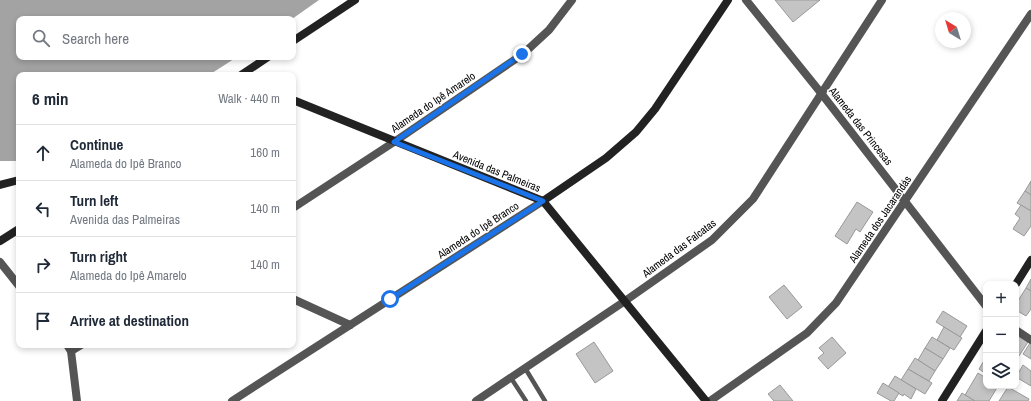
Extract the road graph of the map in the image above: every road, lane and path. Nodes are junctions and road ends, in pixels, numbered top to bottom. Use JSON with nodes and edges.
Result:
{"nodes":[{"id":1,"x":355,"y":0,"type":"edge"},
{"id":2,"x":572,"y":0,"type":"edge"},
{"id":3,"x":728,"y":0,"type":"edge"},
{"id":4,"x":746,"y":0,"type":"edge"},
{"id":5,"x":882,"y":0,"type":"edge"},
{"id":6,"x":1031,"y":14,"type":"edge"},
{"id":7,"x":296,"y":39,"type":"edge"},
{"id":8,"x":264,"y":60,"type":"edge"},
{"id":9,"x":246,"y":72,"type":"edge"},
{"id":10,"x":821,"y":93,"type":"junction"},
{"id":11,"x":296,"y":101,"type":"edge"},
{"id":12,"x":394,"y":142,"type":"junction"},
{"id":13,"x":16,"y":181,"type":"edge"},
{"id":14,"x":0,"y":185,"type":"edge"},
{"id":15,"x":905,"y":200,"type":"junction"},
{"id":16,"x":543,"y":201,"type":"junction"},
{"id":17,"x":296,"y":206,"type":"edge"},
{"id":18,"x":16,"y":231,"type":"edge"},
{"id":19,"x":0,"y":241,"type":"edge"},
{"id":20,"x":1031,"y":260,"type":"edge"},
{"id":21,"x":0,"y":262,"type":"edge"},
{"id":22,"x":1018,"y":281,"type":"edge"},
{"id":23,"x":16,"y":282,"type":"edge"},
{"id":24,"x":296,"y":300,"type":"edge"},
{"id":25,"x":625,"y":301,"type":"junction"},
{"id":26,"x":983,"y":302,"type":"edge"},
{"id":27,"x":350,"y":325,"type":"junction"},
{"id":28,"x":1019,"y":332,"type":"edge"},
{"id":29,"x":983,"y":336,"type":"edge"},
{"id":30,"x":1031,"y":340,"type":"edge"},
{"id":31,"x":69,"y":348,"type":"edge"},
{"id":32,"x":525,"y":368,"type":"junction"},
{"id":33,"x":511,"y":378,"type":"junction"},
{"id":34,"x":76,"y":401,"type":"edge"},
{"id":35,"x":232,"y":401,"type":"edge"},
{"id":36,"x":476,"y":401,"type":"edge"},
{"id":37,"x":526,"y":401,"type":"edge"},
{"id":38,"x":545,"y":401,"type":"edge"},
{"id":39,"x":706,"y":401,"type":"edge"},
{"id":40,"x":710,"y":401,"type":"edge"},
{"id":41,"x":942,"y":401,"type":"edge"}],
"edges":[{"from":1,"to":7,"type":"street"},
{"from":2,"to":12,"type":"street","name":"Alameda do Ipê Amarelo"},
{"from":3,"to":16,"type":"street","name":"Alameda do Ipê Branco"},
{"from":4,"to":10,"type":"street","name":"Alameda das Princesas"},
{"from":5,"to":10,"type":"street","name":"Alameda das Falcatas"},
{"from":6,"to":15,"type":"street","name":"Alameda dos Jacarandás"},
{"from":8,"to":9,"type":"street"},
{"from":10,"to":15,"type":"street","name":"Alameda das Princesas"},
{"from":10,"to":25,"type":"street","name":"Alameda das Falcatas"},
{"from":11,"to":12,"type":"street","name":"Avenida das Palmeiras"},
{"from":12,"to":16,"type":"street","name":"Avenida das Palmeiras"},
{"from":12,"to":17,"type":"street","name":"Alameda do Ipê Amarelo"},
{"from":13,"to":14,"type":"street"},
{"from":15,"to":26,"type":"street","name":"Alameda das Princesas"},
{"from":15,"to":40,"type":"street","name":"Alameda dos Jacarandás"},
{"from":16,"to":25,"type":"street","name":"Avenida das Palmeiras"},
{"from":16,"to":27,"type":"street","name":"Alameda do Ipê Branco"},
{"from":18,"to":19,"type":"street"},
{"from":20,"to":22,"type":"street"},
{"from":21,"to":23,"type":"street"},
{"from":24,"to":27,"type":"street"},
{"from":25,"to":32,"type":"street","name":"Alameda das Falcatas"},
{"from":25,"to":39,"type":"street","name":"Avenida das Palmeiras"},
{"from":27,"to":35,"type":"street","name":"Alameda do Ipê Branco"},
{"from":28,"to":30,"type":"street"},
{"from":29,"to":41,"type":"street"},
{"from":31,"to":34,"type":"street"},
{"from":32,"to":33,"type":"street","name":"Alameda das Falcatas"},
{"from":32,"to":38,"type":"lane"},
{"from":33,"to":36,"type":"street","name":"Alameda das Falcatas"},
{"from":33,"to":37,"type":"lane"}]}
